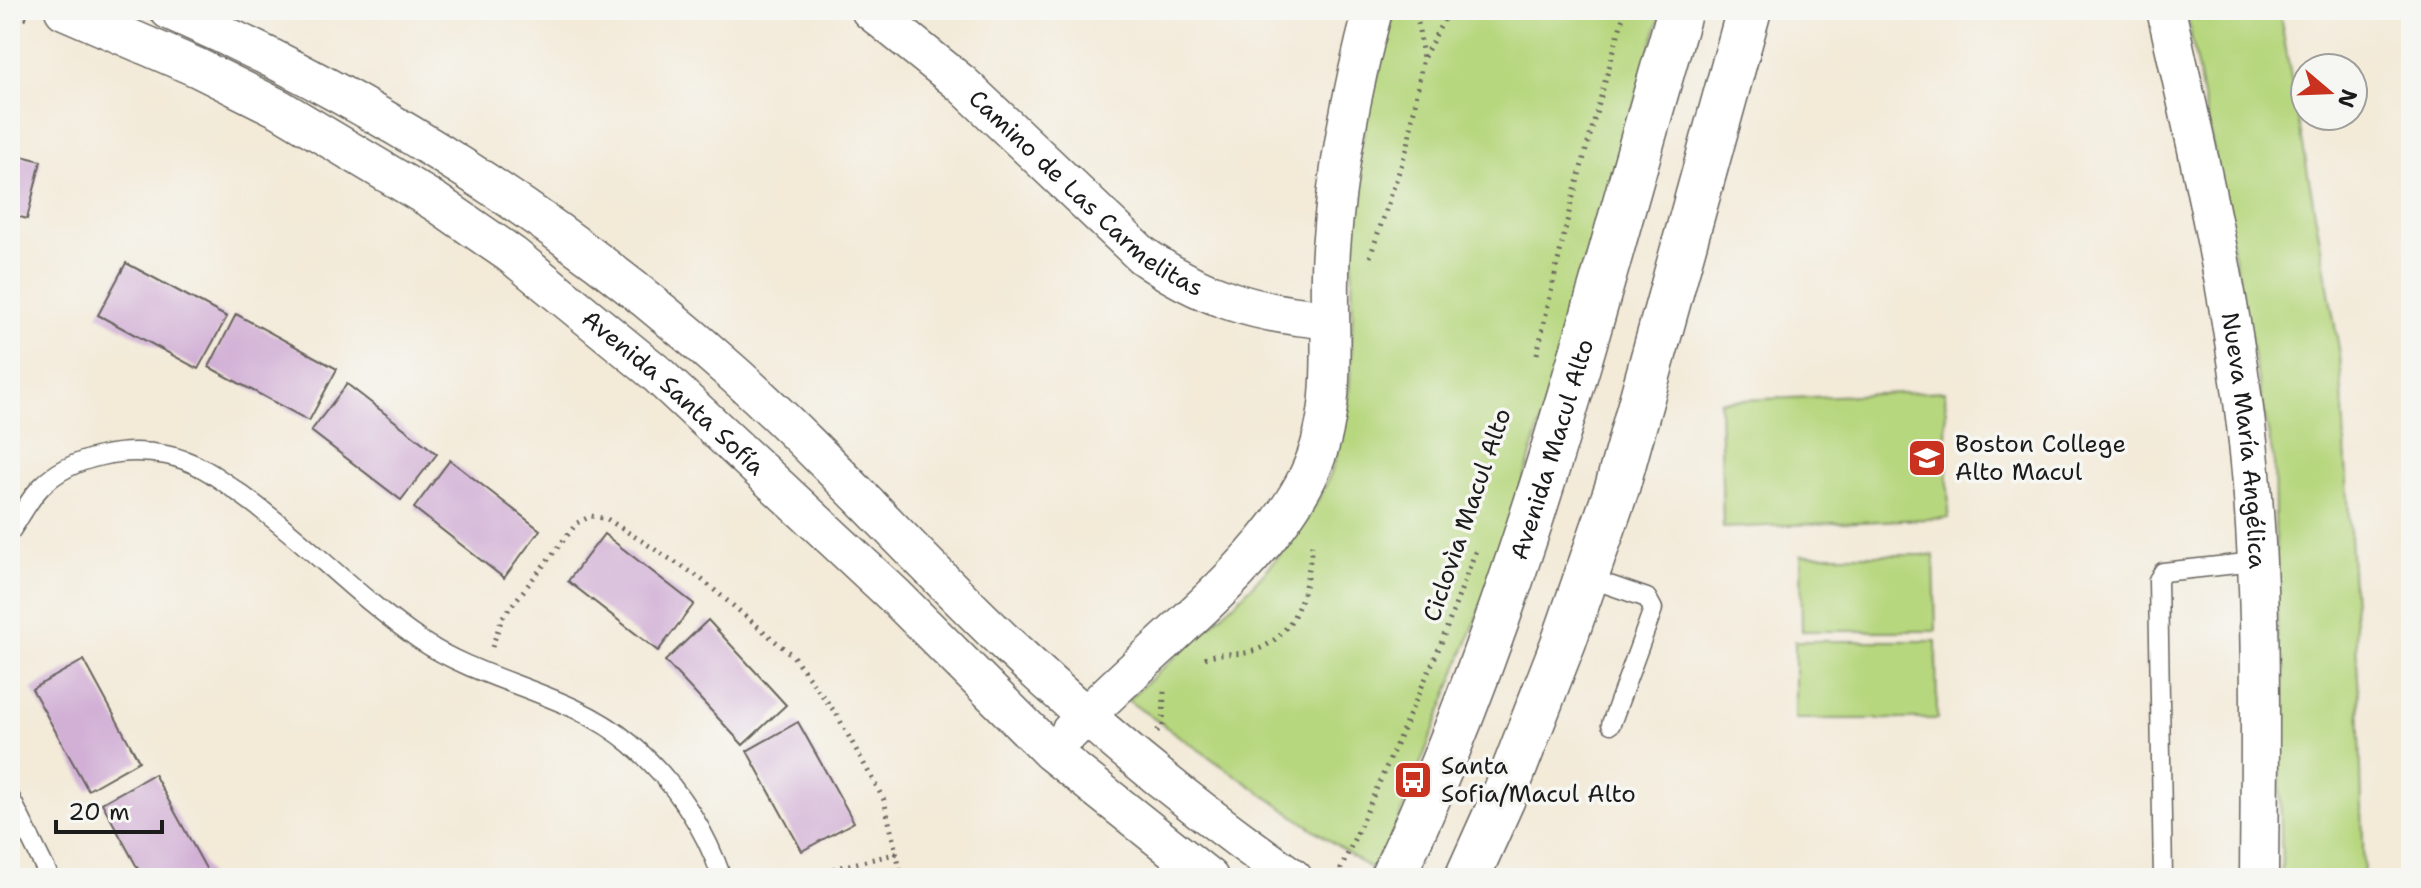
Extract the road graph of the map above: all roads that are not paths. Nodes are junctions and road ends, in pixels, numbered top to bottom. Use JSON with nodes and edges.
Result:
{"nodes":[{"id":1,"x":169,"y":10,"type":"edge"},
{"id":2,"x":870,"y":10,"type":"edge"},
{"id":3,"x":1373,"y":10,"type":"edge"},
{"id":4,"x":1680,"y":10,"type":"edge"},
{"id":5,"x":1749,"y":10,"type":"edge"},
{"id":6,"x":2166,"y":10,"type":"edge"},
{"id":7,"x":50,"y":16,"type":"edge"},
{"id":8,"x":1328,"y":319,"type":"junction"},
{"id":9,"x":10,"y":532,"type":"edge"},
{"id":10,"x":2255,"y":562,"type":"junction"},
{"id":11,"x":1586,"y":577,"type":"junction"},
{"id":12,"x":1085,"y":716,"type":"junction"},
{"id":13,"x":1611,"y":724,"type":"dead end"},
{"id":14,"x":1051,"y":752,"type":"junction"},
{"id":15,"x":10,"y":797,"type":"edge"},
{"id":16,"x":50,"y":878,"type":"edge"},
{"id":17,"x":722,"y":878,"type":"edge"},
{"id":18,"x":1209,"y":878,"type":"edge"},
{"id":19,"x":1293,"y":878,"type":"edge"},
{"id":20,"x":1392,"y":878,"type":"edge"},
{"id":21,"x":1467,"y":878,"type":"edge"},
{"id":22,"x":2163,"y":878,"type":"edge"},
{"id":23,"x":2259,"y":878,"type":"edge"}],
"edges":[{"from":1,"to":12,"type":"street","name":"Avenida Santa Sofía"},
{"from":2,"to":8,"type":"street","name":"Camino de Las Carmelitas"},
{"from":3,"to":8,"type":"street"},
{"from":4,"to":20,"type":"street","name":"Avenida Macul Alto"},
{"from":5,"to":11,"type":"street"},
{"from":6,"to":10,"type":"street","name":"Nueva María Angélica"},
{"from":7,"to":14,"type":"street","name":"Avenida Santa Sofía"},
{"from":8,"to":12,"type":"street"},
{"from":9,"to":17,"type":"lane"},
{"from":10,"to":22,"type":"lane"},
{"from":10,"to":23,"type":"street","name":"Nueva María Angélica"},
{"from":11,"to":13,"type":"lane"},
{"from":11,"to":21,"type":"street"},
{"from":12,"to":14,"type":"street"},
{"from":12,"to":19,"type":"street","name":"Avenida Santa Sofía"},
{"from":14,"to":18,"type":"street","name":"Avenida Santa Sofía"},
{"from":15,"to":16,"type":"lane"}]}
